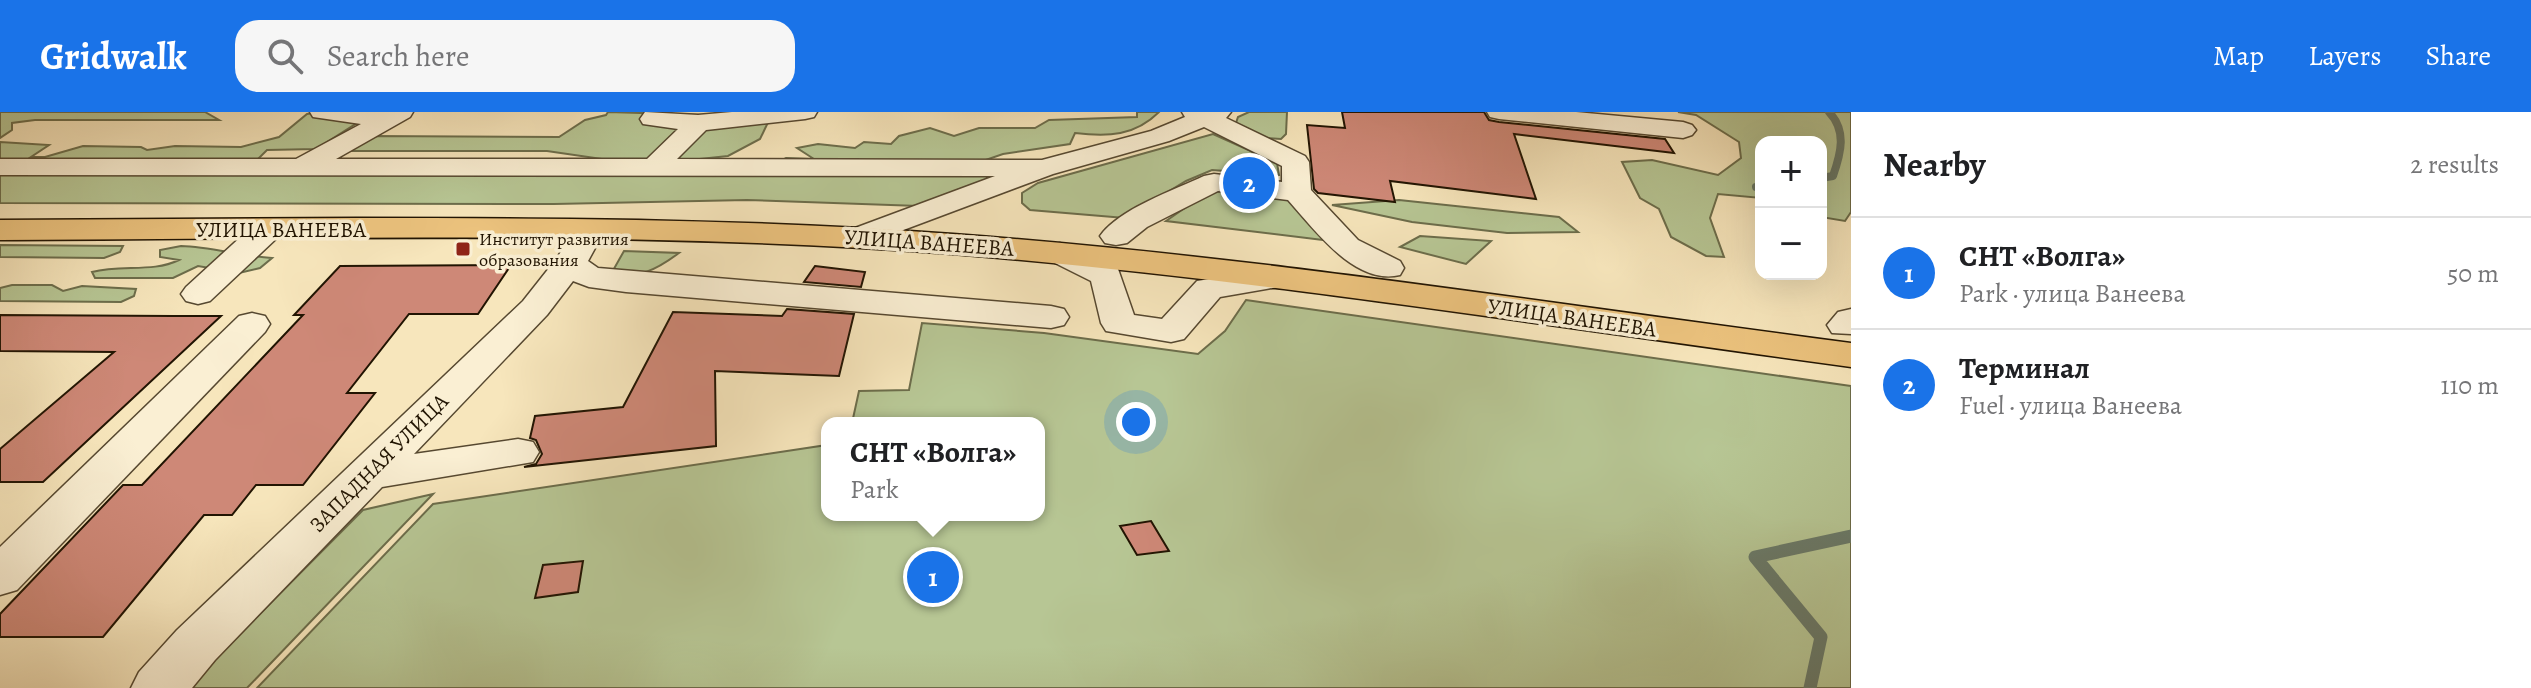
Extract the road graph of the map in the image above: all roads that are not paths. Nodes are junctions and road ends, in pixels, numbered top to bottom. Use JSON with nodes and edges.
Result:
{"nodes":[{"id":1,"x":322,"y":112,"type":"edge"},
{"id":2,"x":660,"y":112,"type":"edge"},
{"id":3,"x":805,"y":112,"type":"edge"},
{"id":4,"x":1499,"y":112,"type":"edge"},
{"id":5,"x":1207,"y":114,"type":"edge"},
{"id":6,"x":394,"y":116,"type":"edge"},
{"id":7,"x":698,"y":123,"type":"junction"},
{"id":8,"x":1683,"y":130,"type":"dead end"},
{"id":9,"x":0,"y":167,"type":"edge"},
{"id":10,"x":300,"y":168,"type":"junction"},
{"id":11,"x":1043,"y":168,"type":"junction"},
{"id":12,"x":653,"y":169,"type":"junction"},
{"id":13,"x":1297,"y":192,"type":"junction"},
{"id":14,"x":0,"y":211,"type":"edge"},
{"id":15,"x":909,"y":219,"type":"junction"},
{"id":16,"x":0,"y":230,"type":"edge"},
{"id":17,"x":267,"y":230,"type":"junction"},
{"id":18,"x":1116,"y":236,"type":"junction"},
{"id":19,"x":858,"y":238,"type":"junction"},
{"id":20,"x":580,"y":246,"type":"junction"},
{"id":21,"x":1060,"y":253,"type":"junction"},
{"id":22,"x":1388,"y":268,"type":"junction"},
{"id":23,"x":1278,"y":278,"type":"junction"},
{"id":24,"x":198,"y":294,"type":"dead end"},
{"id":25,"x":1051,"y":317,"type":"dead end"},
{"id":26,"x":252,"y":324,"type":"dead end"},
{"id":27,"x":1850,"y":332,"type":"edge"},
{"id":28,"x":518,"y":452,"type":"dead end"},
{"id":29,"x":366,"y":475,"type":"junction"},
{"id":30,"x":0,"y":577,"type":"edge"},
{"id":31,"x":159,"y":688,"type":"edge"}],
"edges":[{"from":1,"to":6,"type":"street"},
{"from":2,"to":7,"type":"street"},
{"from":3,"to":7,"type":"street"},
{"from":4,"to":8,"type":"street"},
{"from":5,"to":11,"type":"street"},
{"from":5,"to":13,"type":"street"},
{"from":6,"to":10,"type":"street"},
{"from":7,"to":12,"type":"street"},
{"from":9,"to":10,"type":"street"},
{"from":10,"to":12,"type":"street"},
{"from":11,"to":12,"type":"street"},
{"from":11,"to":15,"type":"street"},
{"from":13,"to":18,"type":"street"},
{"from":13,"to":22,"type":"street"},
{"from":14,"to":15,"type":"main road","name":"УЛИЦА ВАНЕЕВА"},
{"from":15,"to":18,"type":"main road","name":"УЛИЦА ВАНЕЕВА"},
{"from":15,"to":19,"type":"street"},
{"from":16,"to":17,"type":"main road","name":"УЛИЦА ВАНЕЕВА"},
{"from":17,"to":20,"type":"main road","name":"УЛИЦА ВАНЕЕВА"},
{"from":17,"to":24,"type":"street"},
{"from":18,"to":22,"type":"main road","name":"УЛИЦА ВАНЕЕВА"},
{"from":19,"to":20,"type":"main road","name":"УЛИЦА ВАНЕЕВА"},
{"from":19,"to":21,"type":"main road","name":"УЛИЦА ВАНЕЕВА"},
{"from":20,"to":25,"type":"street"},
{"from":20,"to":29,"type":"street","name":"ЗАПАДНАЯ УЛИЦА"},
{"from":21,"to":23,"type":"main road","name":"УЛИЦА ВАНЕЕВА"},
{"from":21,"to":23,"type":"street"},
{"from":22,"to":27,"type":"main road","name":"УЛИЦА ВАНЕЕВА"},
{"from":23,"to":27,"type":"main road","name":"УЛИЦА ВАНЕЕВА"},
{"from":26,"to":30,"type":"street"},
{"from":28,"to":29,"type":"street"},
{"from":29,"to":31,"type":"street","name":"ЗАПАДНАЯ УЛИЦА"}]}
